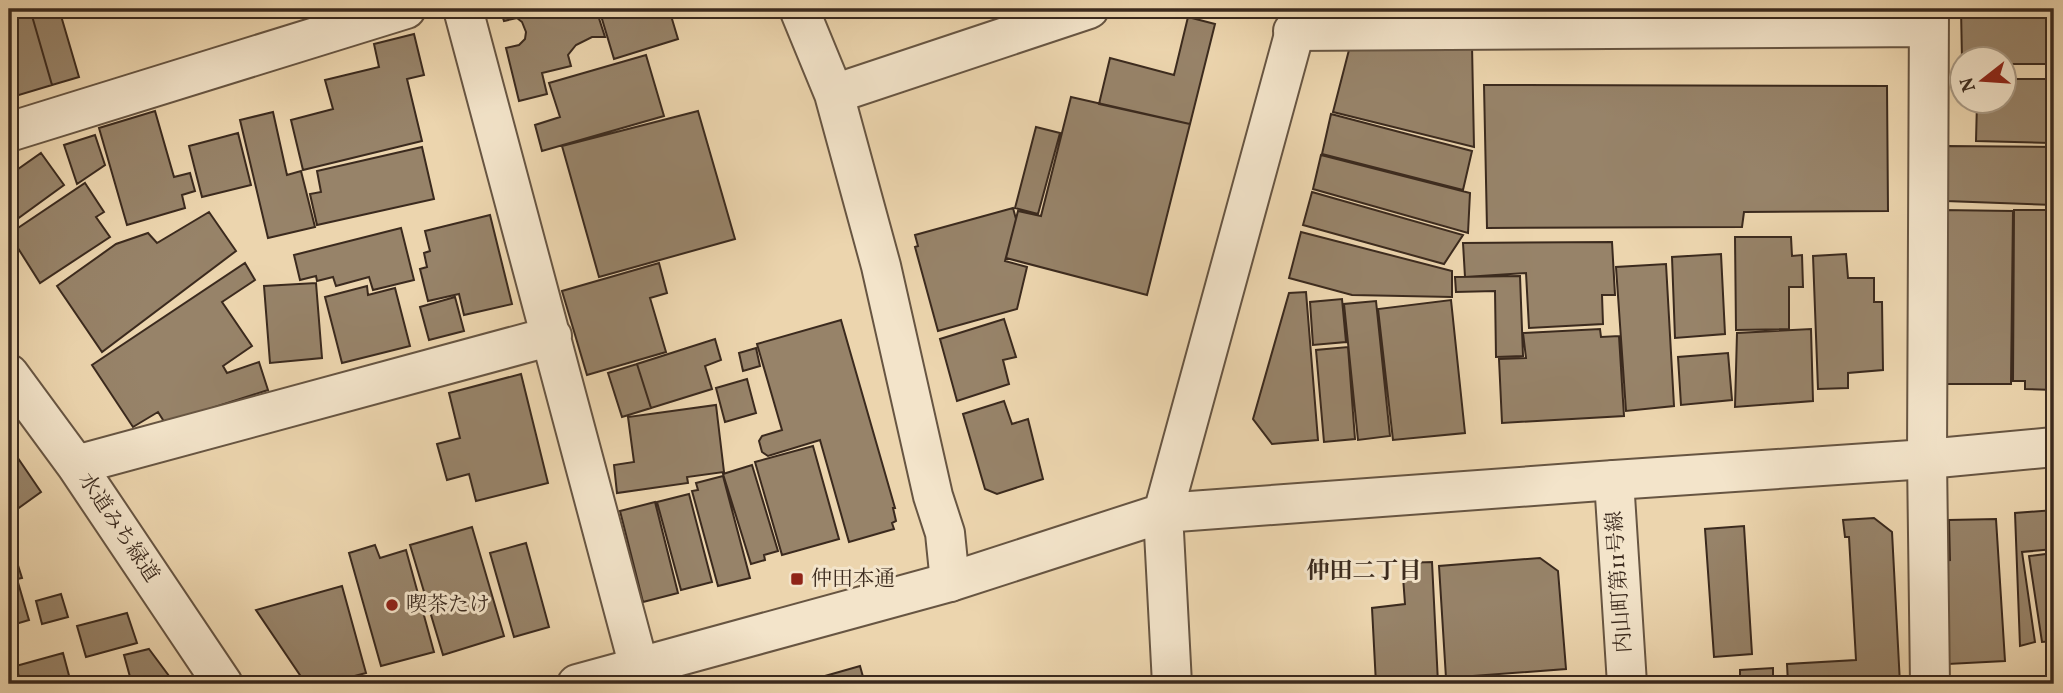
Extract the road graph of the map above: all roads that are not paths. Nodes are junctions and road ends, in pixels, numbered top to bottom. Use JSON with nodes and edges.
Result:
{"nodes":[{"id":1,"x":406,"y":9,"type":"edge"},
{"id":2,"x":463,"y":9,"type":"edge"},
{"id":3,"x":799,"y":9,"type":"edge"},
{"id":4,"x":1089,"y":9,"type":"edge"},
{"id":5,"x":1929,"y":18,"type":"edge"},
{"id":6,"x":1297,"y":20,"type":"edge"},
{"id":7,"x":834,"y":94,"type":"junction"},
{"id":8,"x":9,"y":132,"type":"edge"},
{"id":9,"x":552,"y":336,"type":"junction"},
{"id":10,"x":9,"y":374,"type":"edge"},
{"id":11,"x":2054,"y":447,"type":"edge"},
{"id":12,"x":1927,"y":459,"type":"junction"},
{"id":13,"x":76,"y":465,"type":"junction"},
{"id":14,"x":1614,"y":480,"type":"junction"},
{"id":15,"x":1163,"y":513,"type":"junction"},
{"id":16,"x":950,"y":582,"type":"junction"},
{"id":17,"x":639,"y":667,"type":"junction"},
{"id":18,"x":223,"y":684,"type":"edge"},
{"id":19,"x":577,"y":684,"type":"edge"},
{"id":20,"x":1172,"y":684,"type":"edge"},
{"id":21,"x":1627,"y":684,"type":"edge"},
{"id":22,"x":1930,"y":684,"type":"edge"}],
"edges":[{"from":1,"to":8,"type":"street"},
{"from":2,"to":9,"type":"street"},
{"from":3,"to":7,"type":"street"},
{"from":4,"to":7,"type":"street"},
{"from":5,"to":6,"type":"street"},
{"from":5,"to":12,"type":"street"},
{"from":6,"to":15,"type":"street"},
{"from":7,"to":16,"type":"street"},
{"from":9,"to":13,"type":"street"},
{"from":9,"to":17,"type":"street"},
{"from":10,"to":13,"type":"street","name":"水道みち緑道"},
{"from":11,"to":12,"type":"street"},
{"from":12,"to":14,"type":"street"},
{"from":12,"to":22,"type":"street"},
{"from":13,"to":18,"type":"street","name":"水道みち緑道"},
{"from":14,"to":15,"type":"street"},
{"from":14,"to":21,"type":"street","name":"内山町第11号線"},
{"from":15,"to":16,"type":"street"},
{"from":15,"to":20,"type":"street"},
{"from":16,"to":17,"type":"street"},
{"from":17,"to":19,"type":"street"}]}
